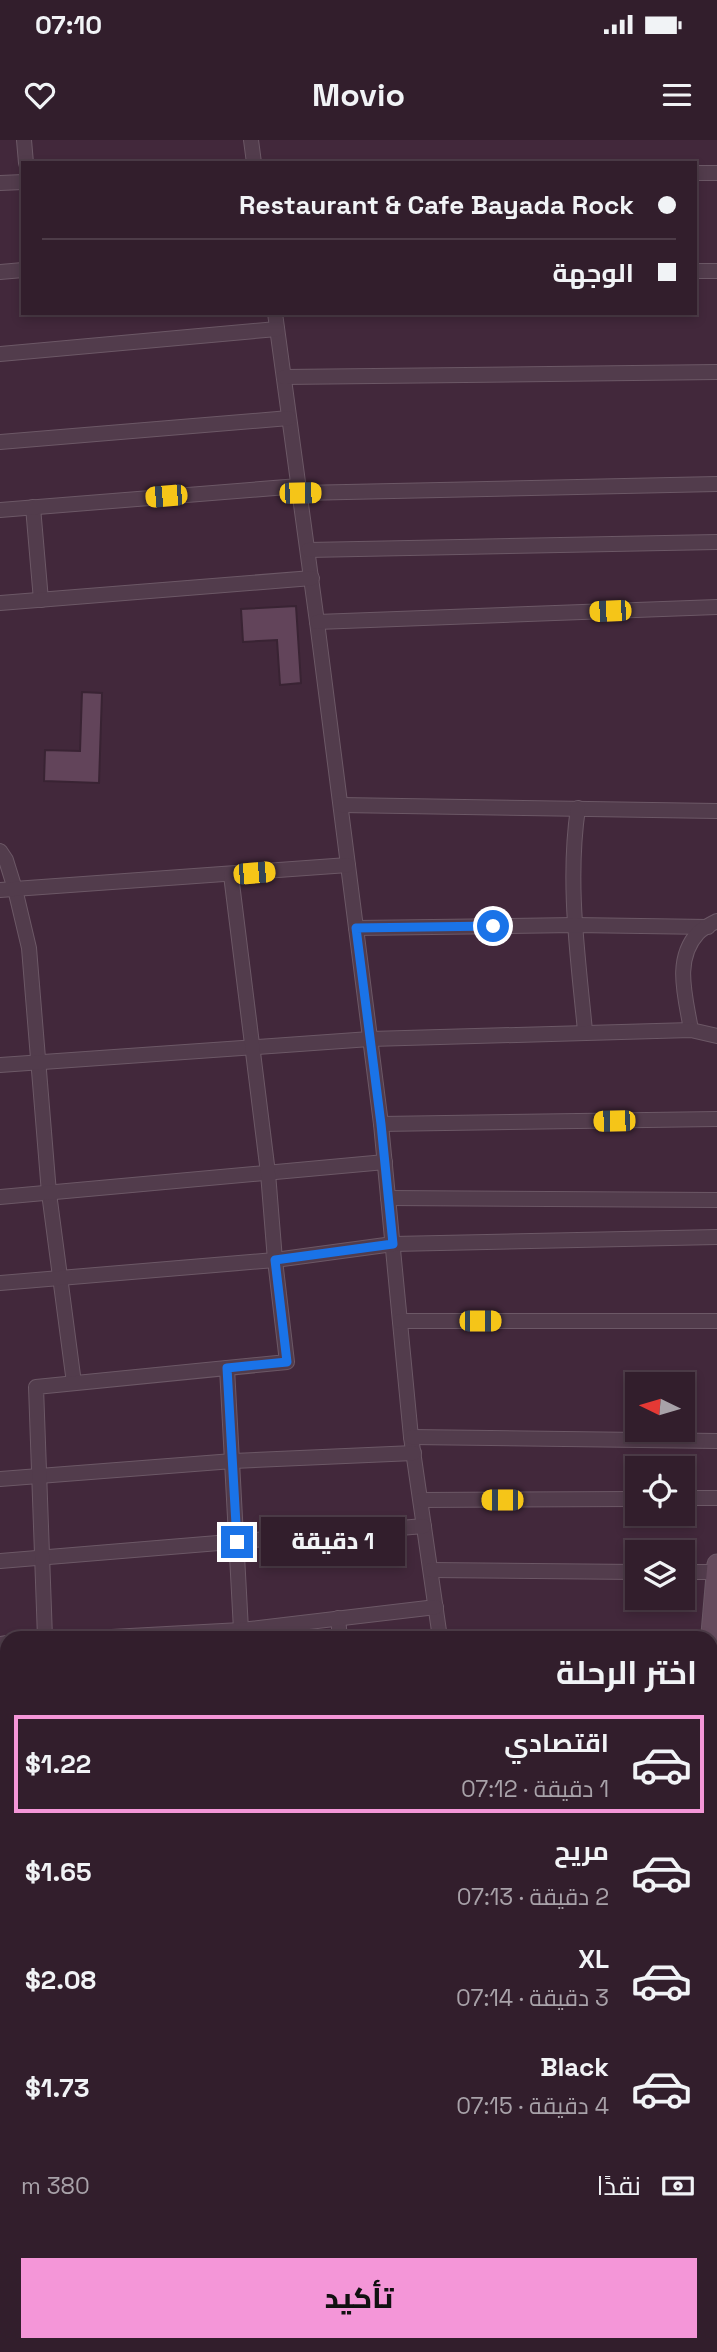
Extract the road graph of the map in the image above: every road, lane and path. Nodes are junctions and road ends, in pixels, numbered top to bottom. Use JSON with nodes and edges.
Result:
{"nodes":[{"id":1,"x":24,"y":140,"type":"edge"},
{"id":2,"x":251,"y":140,"type":"edge"},
{"id":3,"x":26,"y":161,"type":"edge"},
{"id":4,"x":254,"y":161,"type":"edge"},
{"id":5,"x":697,"y":173,"type":"edge"},
{"id":6,"x":717,"y":173,"type":"edge"},
{"id":7,"x":21,"y":182,"type":"edge"},
{"id":8,"x":0,"y":183,"type":"edge"},
{"id":9,"x":21,"y":270,"type":"edge"},
{"id":10,"x":697,"y":271,"type":"edge"},
{"id":11,"x":717,"y":271,"type":"edge"},
{"id":12,"x":0,"y":272,"type":"edge"},
{"id":13,"x":275,"y":315,"type":"edge"},
{"id":14,"x":277,"y":328,"type":"junction"},
{"id":15,"x":0,"y":354,"type":"edge"},
{"id":16,"x":717,"y":372,"type":"edge"},
{"id":17,"x":284,"y":377,"type":"junction"},
{"id":18,"x":289,"y":418,"type":"junction"},
{"id":19,"x":0,"y":442,"type":"edge"},
{"id":20,"x":717,"y":484,"type":"edge"},
{"id":21,"x":299,"y":489,"type":"junction"},
{"id":22,"x":33,"y":507,"type":"junction"},
{"id":23,"x":0,"y":510,"type":"edge"},
{"id":24,"x":717,"y":542,"type":"edge"},
{"id":25,"x":308,"y":550,"type":"junction"},
{"id":26,"x":312,"y":578,"type":"junction"},
{"id":27,"x":41,"y":600,"type":"junction"},
{"id":28,"x":0,"y":604,"type":"edge"},
{"id":29,"x":717,"y":607,"type":"edge"},
{"id":30,"x":317,"y":622,"type":"junction"},
{"id":31,"x":341,"y":805,"type":"junction"},
{"id":32,"x":578,"y":808,"type":"junction"},
{"id":33,"x":717,"y":811,"type":"edge"},
{"id":34,"x":0,"y":851,"type":"edge"},
{"id":35,"x":348,"y":865,"type":"junction"},
{"id":36,"x":231,"y":875,"type":"junction"},
{"id":37,"x":7,"y":889,"type":"edge"},
{"id":38,"x":712,"y":924,"type":"edge"},
{"id":39,"x":575,"y":925,"type":"junction"},
{"id":40,"x":356,"y":928,"type":"junction"},
{"id":41,"x":691,"y":1030,"type":"junction"},
{"id":42,"x":586,"y":1031,"type":"junction"},
{"id":43,"x":717,"y":1036,"type":"edge"},
{"id":44,"x":370,"y":1039,"type":"junction"},
{"id":45,"x":252,"y":1047,"type":"junction"},
{"id":46,"x":37,"y":1062,"type":"junction"},
{"id":47,"x":0,"y":1065,"type":"edge"},
{"id":48,"x":717,"y":1119,"type":"edge"},
{"id":49,"x":381,"y":1124,"type":"junction"},
{"id":50,"x":385,"y":1163,"type":"junction"},
{"id":51,"x":268,"y":1173,"type":"junction"},
{"id":52,"x":49,"y":1193,"type":"junction"},
{"id":53,"x":0,"y":1197,"type":"edge"},
{"id":54,"x":388,"y":1198,"type":"junction"},
{"id":55,"x":717,"y":1200,"type":"edge"},
{"id":56,"x":717,"y":1237,"type":"edge"},
{"id":57,"x":393,"y":1244,"type":"junction"},
{"id":58,"x":275,"y":1260,"type":"junction"},
{"id":59,"x":60,"y":1278,"type":"junction"},
{"id":60,"x":0,"y":1283,"type":"edge"},
{"id":61,"x":400,"y":1321,"type":"junction"},
{"id":62,"x":717,"y":1321,"type":"edge"},
{"id":63,"x":227,"y":1368,"type":"junction"},
{"id":64,"x":74,"y":1383,"type":"junction"},
{"id":65,"x":411,"y":1437,"type":"junction"},
{"id":66,"x":717,"y":1441,"type":"edge"},
{"id":67,"x":414,"y":1453,"type":"junction"},
{"id":68,"x":233,"y":1461,"type":"junction"},
{"id":69,"x":39,"y":1476,"type":"junction"},
{"id":70,"x":0,"y":1479,"type":"edge"},
{"id":71,"x":695,"y":1498,"type":"edge"},
{"id":72,"x":717,"y":1498,"type":"edge"},
{"id":73,"x":625,"y":1499,"type":"edge"},
{"id":74,"x":421,"y":1500,"type":"junction"},
{"id":75,"x":424,"y":1526,"type":"junction"},
{"id":76,"x":237,"y":1542,"type":"junction"},
{"id":77,"x":43,"y":1558,"type":"junction"},
{"id":78,"x":0,"y":1561,"type":"edge"},
{"id":79,"x":431,"y":1570,"type":"junction"},
{"id":80,"x":716,"y":1570,"type":"edge"},
{"id":81,"x":695,"y":1571,"type":"edge"},
{"id":82,"x":625,"y":1572,"type":"edge"},
{"id":83,"x":436,"y":1608,"type":"junction"},
{"id":84,"x":338,"y":1618,"type":"junction"},
{"id":85,"x":241,"y":1630,"type":"junction"},
{"id":86,"x":45,"y":1631,"type":"edge"},
{"id":87,"x":222,"y":1631,"type":"edge"},
{"id":88,"x":339,"y":1631,"type":"edge"},
{"id":89,"x":439,"y":1631,"type":"edge"},
{"id":90,"x":711,"y":1631,"type":"edge"}],
"edges":[{"from":1,"to":3,"type":"street"},
{"from":2,"to":4,"type":"street"},
{"from":5,"to":6,"type":"street"},
{"from":7,"to":8,"type":"street"},
{"from":9,"to":12,"type":"street"},
{"from":10,"to":11,"type":"street"},
{"from":13,"to":14,"type":"street"},
{"from":14,"to":15,"type":"street"},
{"from":14,"to":17,"type":"street"},
{"from":16,"to":17,"type":"street"},
{"from":17,"to":18,"type":"street"},
{"from":18,"to":19,"type":"street"},
{"from":18,"to":21,"type":"street"},
{"from":20,"to":21,"type":"street"},
{"from":21,"to":22,"type":"street"},
{"from":21,"to":25,"type":"street"},
{"from":22,"to":23,"type":"street"},
{"from":22,"to":27,"type":"street"},
{"from":24,"to":25,"type":"street"},
{"from":25,"to":26,"type":"street"},
{"from":26,"to":27,"type":"street"},
{"from":26,"to":30,"type":"street"},
{"from":27,"to":28,"type":"street"},
{"from":29,"to":30,"type":"street"},
{"from":30,"to":31,"type":"street"},
{"from":31,"to":32,"type":"street"},
{"from":31,"to":35,"type":"street"},
{"from":32,"to":33,"type":"street"},
{"from":32,"to":39,"type":"street"},
{"from":34,"to":37,"type":"street"},
{"from":35,"to":36,"type":"street"},
{"from":35,"to":40,"type":"street"},
{"from":36,"to":37,"type":"street"},
{"from":36,"to":45,"type":"street"},
{"from":37,"to":46,"type":"street"},
{"from":38,"to":39,"type":"street"},
{"from":38,"to":41,"type":"street"},
{"from":39,"to":40,"type":"street"},
{"from":39,"to":42,"type":"street"},
{"from":40,"to":44,"type":"street"},
{"from":41,"to":42,"type":"street"},
{"from":41,"to":43,"type":"street"},
{"from":42,"to":44,"type":"street"},
{"from":44,"to":45,"type":"street"},
{"from":44,"to":49,"type":"street"},
{"from":45,"to":46,"type":"street"},
{"from":45,"to":51,"type":"street"},
{"from":46,"to":47,"type":"street"},
{"from":46,"to":52,"type":"street"},
{"from":48,"to":49,"type":"street"},
{"from":49,"to":50,"type":"street"},
{"from":50,"to":51,"type":"street"},
{"from":50,"to":54,"type":"street"},
{"from":51,"to":52,"type":"street"},
{"from":51,"to":58,"type":"street"},
{"from":52,"to":53,"type":"street"},
{"from":52,"to":59,"type":"street"},
{"from":54,"to":55,"type":"street"},
{"from":54,"to":57,"type":"street"},
{"from":56,"to":57,"type":"street"},
{"from":57,"to":58,"type":"street"},
{"from":57,"to":61,"type":"street"},
{"from":58,"to":59,"type":"street"},
{"from":58,"to":63,"type":"street"},
{"from":59,"to":60,"type":"street"},
{"from":59,"to":64,"type":"street"},
{"from":61,"to":62,"type":"street"},
{"from":61,"to":65,"type":"street"},
{"from":63,"to":64,"type":"street"},
{"from":63,"to":68,"type":"street"},
{"from":64,"to":69,"type":"street"},
{"from":65,"to":66,"type":"street"},
{"from":65,"to":67,"type":"street"},
{"from":67,"to":68,"type":"street"},
{"from":67,"to":74,"type":"street"},
{"from":68,"to":69,"type":"street"},
{"from":68,"to":76,"type":"street"},
{"from":69,"to":70,"type":"street"},
{"from":69,"to":77,"type":"street"},
{"from":71,"to":72,"type":"street"},
{"from":73,"to":74,"type":"street"},
{"from":74,"to":75,"type":"street"},
{"from":75,"to":76,"type":"street"},
{"from":75,"to":79,"type":"street"},
{"from":76,"to":77,"type":"street"},
{"from":76,"to":85,"type":"street"},
{"from":77,"to":78,"type":"street"},
{"from":77,"to":86,"type":"street"},
{"from":79,"to":82,"type":"street"},
{"from":79,"to":83,"type":"street"},
{"from":80,"to":81,"type":"street"},
{"from":80,"to":90,"type":"main road"},
{"from":83,"to":84,"type":"street"},
{"from":83,"to":89,"type":"street"},
{"from":84,"to":85,"type":"street"},
{"from":84,"to":88,"type":"street"},
{"from":85,"to":87,"type":"street"}]}
